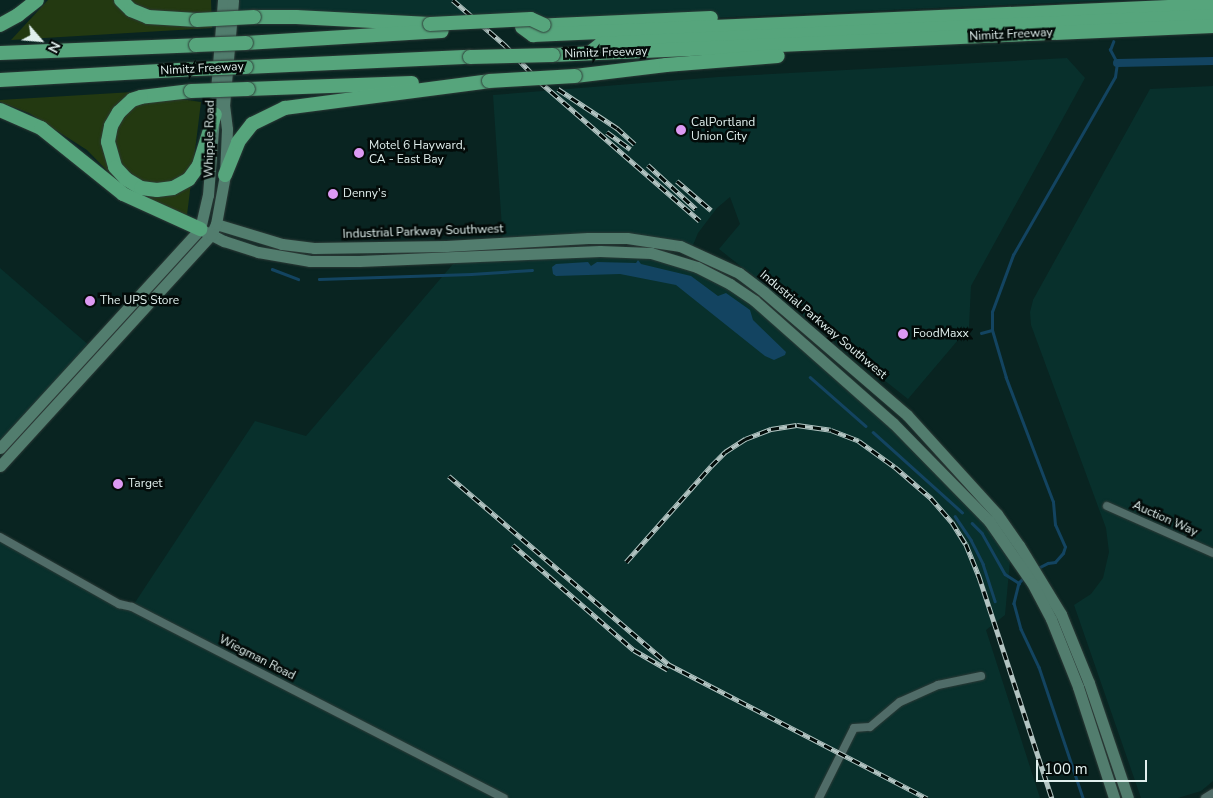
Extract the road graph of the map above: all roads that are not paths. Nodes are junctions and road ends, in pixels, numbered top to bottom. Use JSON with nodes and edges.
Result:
{"nodes":[{"id":1,"x":37,"y":0,"type":"edge"},
{"id":2,"x":120,"y":0,"type":"edge"},
{"id":3,"x":223,"y":0,"type":"edge"},
{"id":4,"x":233,"y":0,"type":"edge"},
{"id":5,"x":1142,"y":0,"type":"edge"},
{"id":6,"x":1213,"y":5,"type":"edge"},
{"id":7,"x":1213,"y":16,"type":"edge"},
{"id":8,"x":0,"y":25,"type":"edge"},
{"id":9,"x":544,"y":25,"type":"junction"},
{"id":10,"x":1213,"y":26,"type":"edge"},
{"id":11,"x":522,"y":27,"type":"junction"},
{"id":12,"x":436,"y":28,"type":"junction"},
{"id":13,"x":820,"y":44,"type":"junction"},
{"id":14,"x":0,"y":53,"type":"edge"},
{"id":15,"x":588,"y":54,"type":"junction"},
{"id":16,"x":0,"y":80,"type":"edge"},
{"id":17,"x":489,"y":81,"type":"junction"},
{"id":18,"x":0,"y":110,"type":"edge"},
{"id":19,"x":215,"y":114,"type":"junction"},
{"id":20,"x":225,"y":175,"type":"junction"},
{"id":21,"x":209,"y":230,"type":"junction"},
{"id":22,"x":549,"y":240,"type":"junction"},
{"id":23,"x":545,"y":253,"type":"junction"},
{"id":24,"x":907,"y":415,"type":"junction"},
{"id":25,"x":893,"y":423,"type":"junction"},
{"id":26,"x":0,"y":448,"type":"edge"},
{"id":27,"x":0,"y":466,"type":"edge"},
{"id":28,"x":1107,"y":506,"type":"dead end"},
{"id":29,"x":0,"y":537,"type":"edge"},
{"id":30,"x":1015,"y":547,"type":"junction"},
{"id":31,"x":1213,"y":553,"type":"edge"},
{"id":32,"x":1056,"y":617,"type":"junction"},
{"id":33,"x":981,"y":676,"type":"dead end"},
{"id":34,"x":1213,"y":793,"type":"edge"},
{"id":35,"x":502,"y":798,"type":"edge"},
{"id":36,"x":819,"y":798,"type":"edge"},
{"id":37,"x":1114,"y":798,"type":"edge"},
{"id":38,"x":1128,"y":798,"type":"edge"},
{"id":39,"x":1205,"y":798,"type":"edge"}],
"edges":[{"from":1,"to":8,"type":"highway"},
{"from":2,"to":12,"type":"highway","bridge":true},
{"from":3,"to":19,"type":"main road","name":"Whipple Road"},
{"from":4,"to":20,"type":"main road","name":"Whipple Road"},
{"from":5,"to":9,"type":"highway","name":"Nimitz Freeway"},
{"from":6,"to":11,"type":"highway"},
{"from":7,"to":15,"type":"highway"},
{"from":9,"to":11,"type":"highway","name":"Nimitz Freeway"},
{"from":9,"to":12,"type":"highway","bridge":true},
{"from":10,"to":13,"type":"highway","name":"Nimitz Freeway"},
{"from":11,"to":12,"type":"highway","name":"Nimitz Freeway"},
{"from":12,"to":14,"type":"highway","name":"Nimitz Freeway","bridge":true},
{"from":13,"to":15,"type":"highway","name":"Nimitz Freeway"},
{"from":13,"to":17,"type":"highway","bridge":true},
{"from":15,"to":16,"type":"highway","name":"Nimitz Freeway","bridge":true},
{"from":17,"to":19,"type":"highway","bridge":true},
{"from":17,"to":20,"type":"highway"},
{"from":18,"to":21,"type":"highway"},
{"from":19,"to":21,"type":"main road","name":"Whipple Road"},
{"from":20,"to":21,"type":"main road","name":"Whipple Road"},
{"from":21,"to":22,"type":"main road","name":"Industrial Parkway Southwest"},
{"from":21,"to":23,"type":"main road","name":"Industrial Parkway Southwest"},
{"from":21,"to":26,"type":"main road","name":"Whipple Road"},
{"from":21,"to":27,"type":"main road","name":"Whipple Road"},
{"from":22,"to":23,"type":"main road"},
{"from":22,"to":24,"type":"main road","name":"Industrial Parkway Southwest"},
{"from":23,"to":25,"type":"main road","name":"Industrial Parkway Southwest"},
{"from":24,"to":25,"type":"main road"},
{"from":24,"to":30,"type":"main road","name":"Industrial Parkway Southwest"},
{"from":25,"to":30,"type":"main road","name":"Industrial Parkway Southwest"},
{"from":28,"to":31,"type":"street","name":"Auction Way"},
{"from":29,"to":35,"type":"street","name":"Wiegman Road"},
{"from":30,"to":32,"type":"main road","name":"Industrial Parkway Southwest"},
{"from":32,"to":37,"type":"main road","name":"Industrial Parkway Southwest"},
{"from":32,"to":38,"type":"main road","name":"Industrial Parkway Southwest"},
{"from":33,"to":36,"type":"street"},
{"from":34,"to":39,"type":"street"}]}
